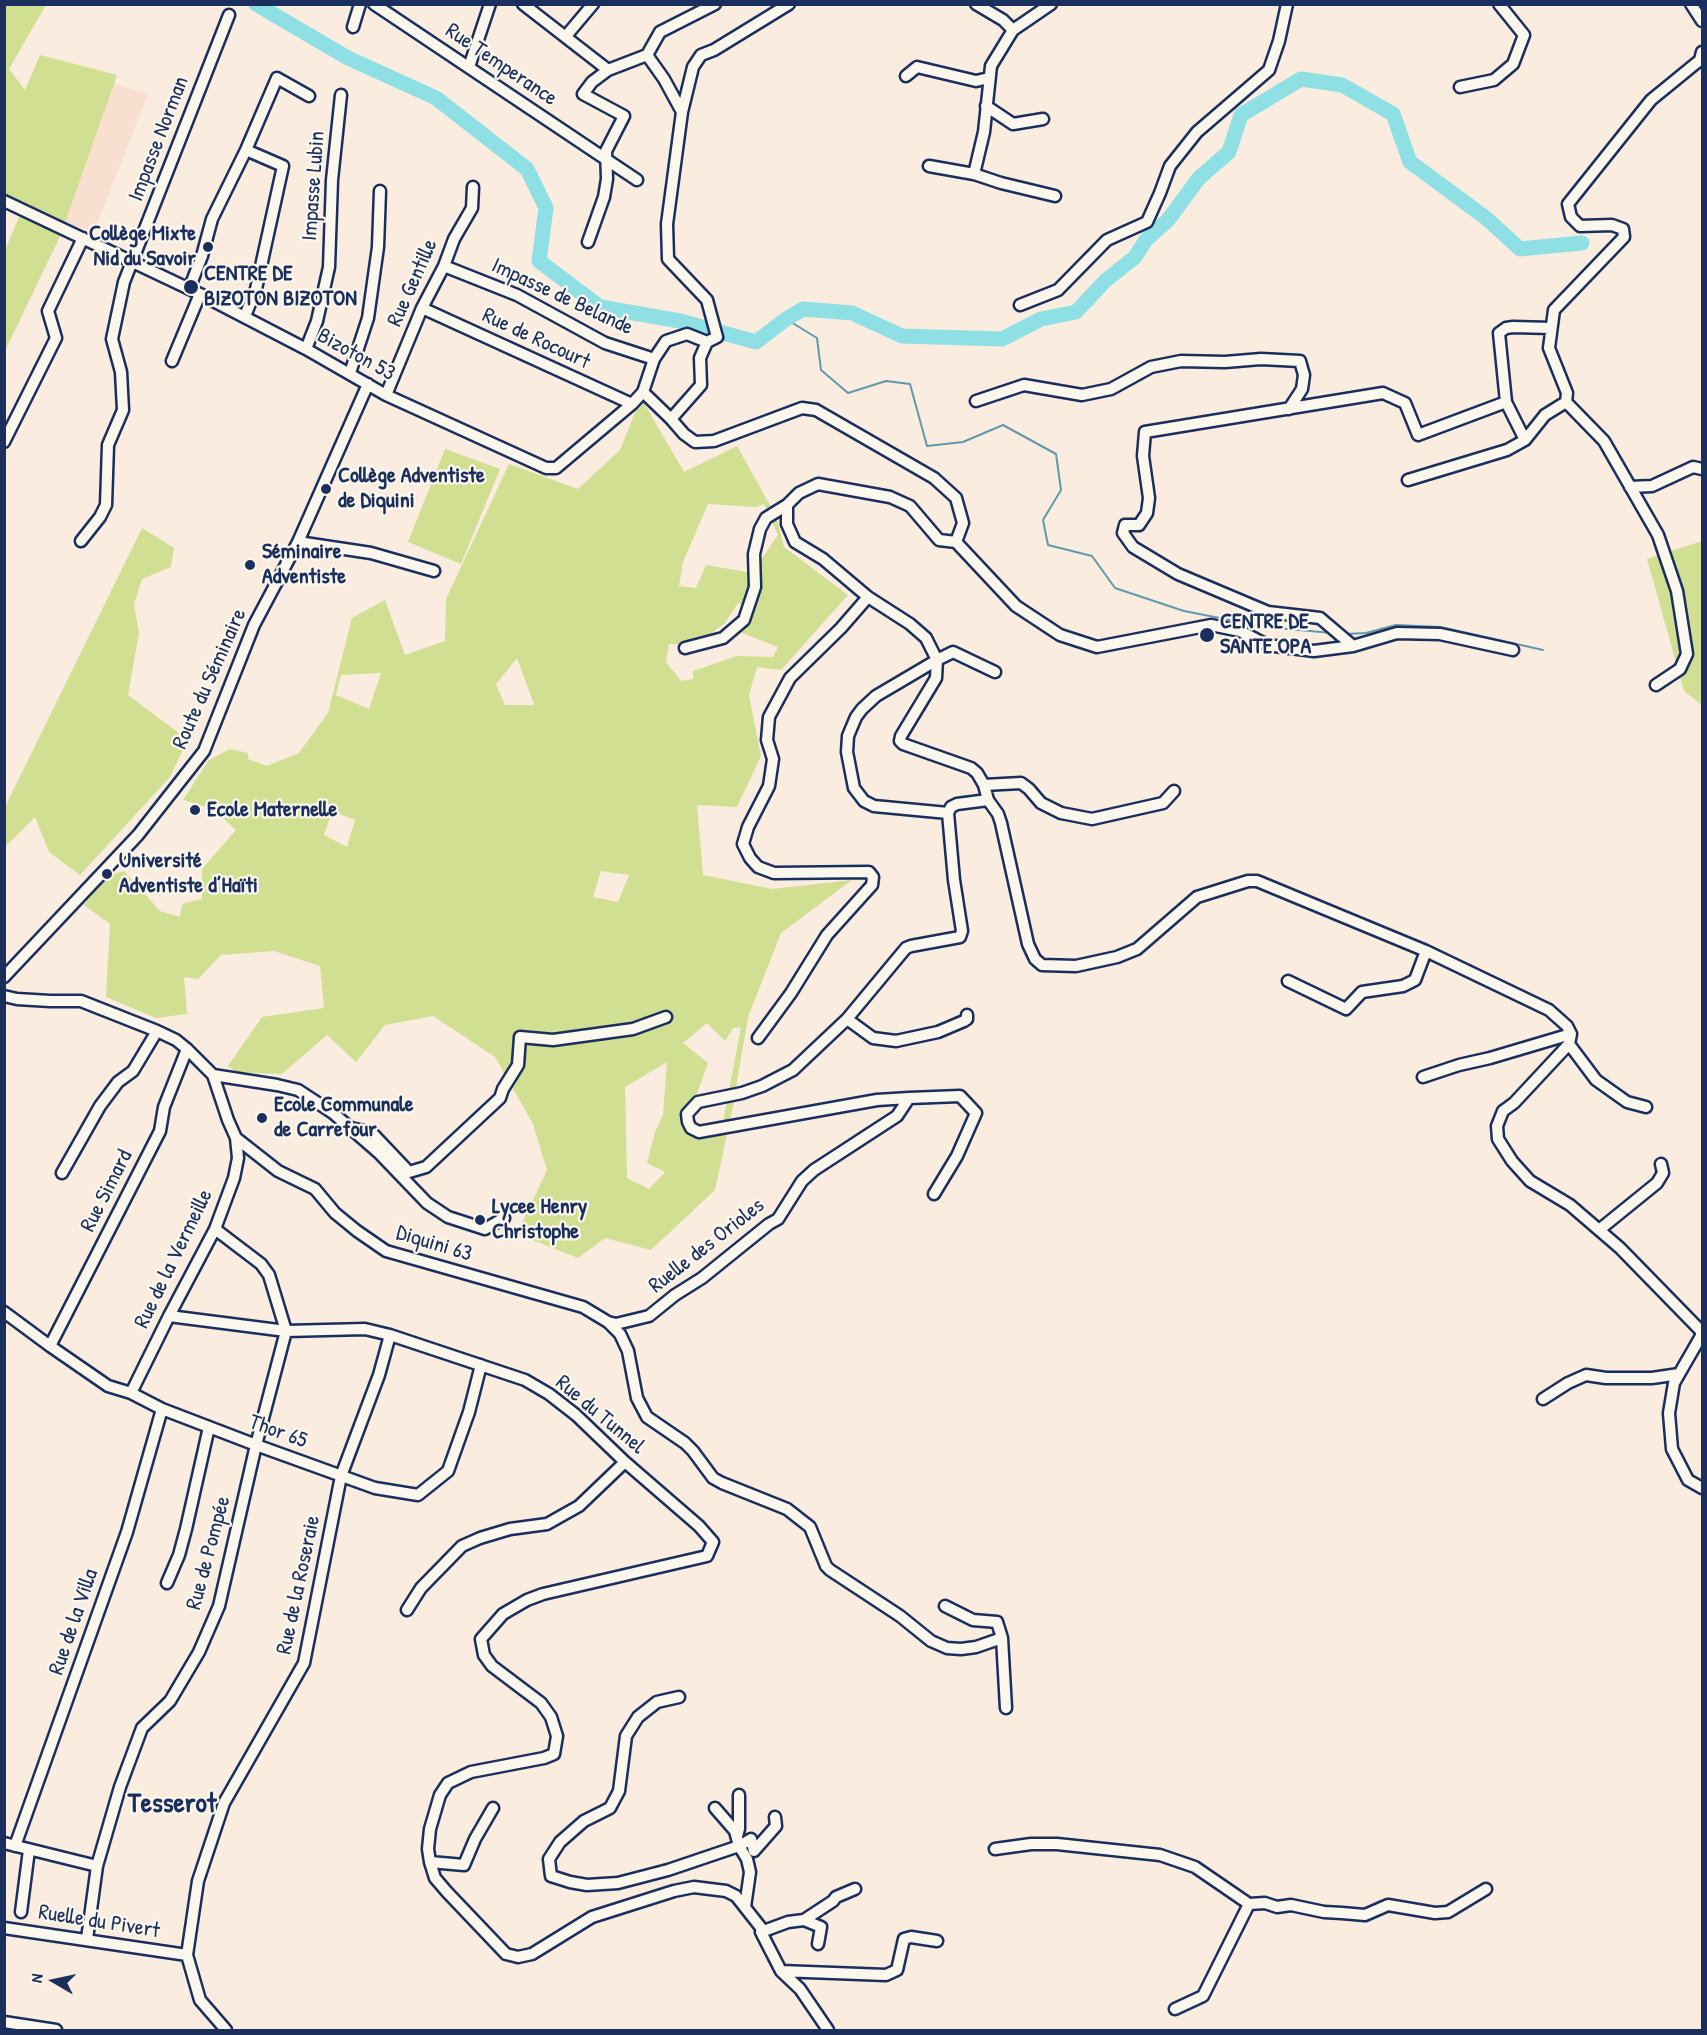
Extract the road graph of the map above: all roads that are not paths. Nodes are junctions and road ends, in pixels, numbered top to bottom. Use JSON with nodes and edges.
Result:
{"nodes":[{"id":1,"x":360,"y":4,"type":"edge"},
{"id":2,"x":374,"y":4,"type":"edge"},
{"id":3,"x":490,"y":4,"type":"edge"},
{"id":4,"x":524,"y":4,"type":"edge"},
{"id":5,"x":593,"y":4,"type":"edge"},
{"id":6,"x":715,"y":4,"type":"edge"},
{"id":7,"x":789,"y":4,"type":"edge"},
{"id":8,"x":976,"y":4,"type":"edge"},
{"id":9,"x":1051,"y":4,"type":"edge"},
{"id":10,"x":1287,"y":4,"type":"edge"},
{"id":11,"x":1499,"y":4,"type":"edge"},
{"id":12,"x":1691,"y":4,"type":"edge"},
{"id":13,"x":229,"y":15,"type":"dead end"},
{"id":14,"x":1702,"y":21,"type":"edge"},
{"id":15,"x":353,"y":27,"type":"dead end"},
{"id":16,"x":1013,"y":30,"type":"junction"},
{"id":17,"x":566,"y":36,"type":"junction"},
{"id":18,"x":1702,"y":52,"type":"edge"},
{"id":19,"x":647,"y":55,"type":"junction"},
{"id":20,"x":469,"y":67,"type":"junction"},
{"id":21,"x":608,"y":70,"type":"junction"},
{"id":22,"x":906,"y":76,"type":"dead end"},
{"id":23,"x":989,"y":78,"type":"junction"},
{"id":24,"x":1460,"y":87,"type":"dead end"},
{"id":25,"x":341,"y":95,"type":"dead end"},
{"id":26,"x":309,"y":96,"type":"dead end"},
{"id":27,"x":986,"y":106,"type":"junction"},
{"id":28,"x":682,"y":112,"type":"junction"},
{"id":29,"x":1043,"y":119,"type":"dead end"},
{"id":30,"x":246,"y":150,"type":"junction"},
{"id":31,"x":605,"y":159,"type":"junction"},
{"id":32,"x":929,"y":166,"type":"dead end"},
{"id":33,"x":974,"y":174,"type":"junction"},
{"id":34,"x":637,"y":180,"type":"dead end"},
{"id":35,"x":473,"y":187,"type":"dead end"},
{"id":36,"x":380,"y":192,"type":"dead end"},
{"id":37,"x":1055,"y":196,"type":"dead end"},
{"id":38,"x":4,"y":201,"type":"edge"},
{"id":39,"x":83,"y":238,"type":"junction"},
{"id":40,"x":588,"y":242,"type":"dead end"},
{"id":41,"x":133,"y":261,"type":"junction"},
{"id":42,"x":444,"y":266,"type":"junction"},
{"id":43,"x":189,"y":289,"type":"junction"},
{"id":44,"x":200,"y":294,"type":"junction"},
{"id":45,"x":1020,"y":305,"type":"dead end"},
{"id":46,"x":423,"y":308,"type":"junction"},
{"id":47,"x":245,"y":316,"type":"junction"},
{"id":48,"x":1551,"y":328,"type":"junction"},
{"id":49,"x":712,"y":339,"type":"junction"},
{"id":50,"x":306,"y":349,"type":"junction"},
{"id":51,"x":654,"y":359,"type":"junction"},
{"id":52,"x":172,"y":361,"type":"dead end"},
{"id":53,"x":350,"y":374,"type":"junction"},
{"id":54,"x":368,"y":384,"type":"junction"},
{"id":55,"x":643,"y":392,"type":"junction"},
{"id":56,"x":386,"y":394,"type":"junction"},
{"id":57,"x":976,"y":401,"type":"dead end"},
{"id":58,"x":1506,"y":402,"type":"junction"},
{"id":59,"x":1566,"y":402,"type":"junction"},
{"id":60,"x":632,"y":404,"type":"junction"},
{"id":61,"x":1289,"y":409,"type":"junction"},
{"id":62,"x":671,"y":419,"type":"junction"},
{"id":63,"x":1525,"y":440,"type":"junction"},
{"id":64,"x":4,"y":442,"type":"edge"},
{"id":65,"x":1702,"y":469,"type":"edge"},
{"id":66,"x":1408,"y":480,"type":"dead end"},
{"id":67,"x":1630,"y":487,"type":"junction"},
{"id":68,"x":787,"y":505,"type":"junction"},
{"id":69,"x":81,"y":541,"type":"dead end"},
{"id":70,"x":298,"y":542,"type":"junction"},
{"id":71,"x":956,"y":542,"type":"junction"},
{"id":72,"x":434,"y":571,"type":"dead end"},
{"id":73,"x":868,"y":597,"type":"junction"},
{"id":74,"x":1353,"y":646,"type":"junction"},
{"id":75,"x":685,"y":648,"type":"dead end"},
{"id":76,"x":1513,"y":650,"type":"dead end"},
{"id":77,"x":937,"y":660,"type":"junction"},
{"id":78,"x":995,"y":672,"type":"dead end"},
{"id":79,"x":1656,"y":685,"type":"dead end"},
{"id":80,"x":984,"y":785,"type":"junction"},
{"id":81,"x":1174,"y":791,"type":"dead end"},
{"id":82,"x":988,"y":800,"type":"junction"},
{"id":83,"x":948,"y":813,"type":"junction"},
{"id":84,"x":1426,"y":951,"type":"junction"},
{"id":85,"x":4,"y":977,"type":"edge"},
{"id":86,"x":1288,"y":981,"type":"dead end"},
{"id":87,"x":4,"y":996,"type":"edge"},
{"id":88,"x":967,"y":1015,"type":"dead end"},
{"id":89,"x":666,"y":1017,"type":"dead end"},
{"id":90,"x":848,"y":1019,"type":"junction"},
{"id":91,"x":157,"y":1031,"type":"junction"},
{"id":92,"x":759,"y":1038,"type":"dead end"},
{"id":93,"x":1570,"y":1039,"type":"junction"},
{"id":94,"x":187,"y":1048,"type":"junction"},
{"id":95,"x":213,"y":1076,"type":"junction"},
{"id":96,"x":1423,"y":1077,"type":"dead end"},
{"id":97,"x":909,"y":1098,"type":"junction"},
{"id":98,"x":1646,"y":1107,"type":"dead end"},
{"id":99,"x":351,"y":1128,"type":"junction"},
{"id":100,"x":236,"y":1138,"type":"junction"},
{"id":101,"x":1662,"y":1164,"type":"dead end"},
{"id":102,"x":62,"y":1173,"type":"dead end"},
{"id":103,"x":934,"y":1194,"type":"dead end"},
{"id":104,"x":504,"y":1218,"type":"dead end"},
{"id":105,"x":215,"y":1229,"type":"junction"},
{"id":106,"x":1599,"y":1230,"type":"junction"},
{"id":107,"x":4,"y":1312,"type":"edge"},
{"id":108,"x":169,"y":1316,"type":"junction"},
{"id":109,"x":608,"y":1322,"type":"junction"},
{"id":110,"x":286,"y":1331,"type":"junction"},
{"id":111,"x":390,"y":1335,"type":"junction"},
{"id":112,"x":1702,"y":1337,"type":"edge"},
{"id":113,"x":50,"y":1346,"type":"junction"},
{"id":114,"x":481,"y":1365,"type":"junction"},
{"id":115,"x":1679,"y":1374,"type":"junction"},
{"id":116,"x":131,"y":1393,"type":"junction"},
{"id":117,"x":1543,"y":1399,"type":"dead end"},
{"id":118,"x":162,"y":1409,"type":"junction"},
{"id":119,"x":209,"y":1427,"type":"junction"},
{"id":120,"x":256,"y":1445,"type":"junction"},
{"id":121,"x":625,"y":1462,"type":"junction"},
{"id":122,"x":341,"y":1476,"type":"junction"},
{"id":123,"x":1702,"y":1488,"type":"edge"},
{"id":124,"x":167,"y":1583,"type":"dead end"},
{"id":125,"x":945,"y":1606,"type":"dead end"},
{"id":126,"x":407,"y":1610,"type":"dead end"},
{"id":127,"x":1002,"y":1638,"type":"junction"},
{"id":128,"x":679,"y":1697,"type":"dead end"},
{"id":129,"x":1006,"y":1708,"type":"dead end"},
{"id":130,"x":739,"y":1796,"type":"dead end"},
{"id":131,"x":494,"y":1808,"type":"dead end"},
{"id":132,"x":715,"y":1808,"type":"dead end"},
{"id":133,"x":775,"y":1817,"type":"dead end"},
{"id":134,"x":738,"y":1841,"type":"junction"},
{"id":135,"x":10,"y":1845,"type":"edge"},
{"id":136,"x":995,"y":1849,"type":"dead end"},
{"id":137,"x":29,"y":1850,"type":"junction"},
{"id":138,"x":754,"y":1851,"type":"junction"},
{"id":139,"x":430,"y":1862,"type":"junction"},
{"id":140,"x":748,"y":1863,"type":"junction"},
{"id":141,"x":97,"y":1866,"type":"junction"},
{"id":142,"x":855,"y":1889,"type":"dead end"},
{"id":143,"x":1485,"y":1889,"type":"dead end"},
{"id":144,"x":1248,"y":1904,"type":"junction"},
{"id":145,"x":745,"y":1907,"type":"junction"},
{"id":146,"x":21,"y":1912,"type":"dead end"},
{"id":147,"x":804,"y":1920,"type":"junction"},
{"id":148,"x":4,"y":1928,"type":"edge"},
{"id":149,"x":761,"y":1932,"type":"junction"},
{"id":150,"x":87,"y":1939,"type":"junction"},
{"id":151,"x":937,"y":1941,"type":"dead end"},
{"id":152,"x":818,"y":1944,"type":"dead end"},
{"id":153,"x":187,"y":1955,"type":"junction"},
{"id":154,"x":781,"y":1971,"type":"junction"},
{"id":155,"x":1175,"y":2009,"type":"dead end"},
{"id":156,"x":4,"y":2022,"type":"edge"},
{"id":157,"x":56,"y":2031,"type":"edge"},
{"id":158,"x":226,"y":2031,"type":"edge"},
{"id":159,"x":828,"y":2031,"type":"edge"}],
"edges":[{"from":1,"to":15,"type":"street"},
{"from":2,"to":20,"type":"street","name":"Rue Temperance"},
{"from":3,"to":20,"type":"street"},
{"from":4,"to":17,"type":"street"},
{"from":5,"to":17,"type":"street"},
{"from":6,"to":19,"type":"street"},
{"from":7,"to":28,"type":"street"},
{"from":8,"to":16,"type":"street"},
{"from":9,"to":16,"type":"street"},
{"from":10,"to":45,"type":"street"},
{"from":11,"to":24,"type":"street"},
{"from":12,"to":14,"type":"street"},
{"from":13,"to":41,"type":"street","name":"Impasse Norman"},
{"from":16,"to":23,"type":"street"},
{"from":17,"to":21,"type":"street"},
{"from":18,"to":48,"type":"street"},
{"from":19,"to":21,"type":"street"},
{"from":19,"to":28,"type":"street"},
{"from":20,"to":31,"type":"street","name":"Rue Temperance"},
{"from":21,"to":31,"type":"street"},
{"from":22,"to":23,"type":"street"},
{"from":23,"to":27,"type":"street"},
{"from":25,"to":50,"type":"street","name":"Impasse Lubin"},
{"from":26,"to":30,"type":"street"},
{"from":27,"to":29,"type":"street"},
{"from":27,"to":33,"type":"street"},
{"from":28,"to":49,"type":"street"},
{"from":30,"to":43,"type":"street"},
{"from":30,"to":47,"type":"street"},
{"from":31,"to":34,"type":"street","name":"Rue Temperance"},
{"from":31,"to":40,"type":"street"},
{"from":32,"to":33,"type":"street"},
{"from":33,"to":37,"type":"street"},
{"from":35,"to":42,"type":"street","name":"Rue Gentille"},
{"from":36,"to":53,"type":"street"},
{"from":38,"to":39,"type":"street","name":"Bizoton 53"},
{"from":39,"to":41,"type":"street","name":"Bizoton 53"},
{"from":39,"to":64,"type":"street"},
{"from":41,"to":43,"type":"street","name":"Bizoton 53"},
{"from":41,"to":69,"type":"street","name":"Impasse Norman"},
{"from":42,"to":46,"type":"street","name":"Rue Gentille"},
{"from":42,"to":51,"type":"street","name":"Impasse de Belande"},
{"from":43,"to":44,"type":"street","name":"Bizoton 53"},
{"from":44,"to":47,"type":"street","name":"Bizoton 53"},
{"from":44,"to":52,"type":"street"},
{"from":46,"to":56,"type":"street","name":"Rue Gentille"},
{"from":46,"to":60,"type":"street","name":"Rue de Rocourt"},
{"from":47,"to":50,"type":"street","name":"Bizoton 53"},
{"from":48,"to":58,"type":"street"},
{"from":48,"to":59,"type":"street"},
{"from":49,"to":51,"type":"street","name":"Impasse de Belande"},
{"from":49,"to":62,"type":"street"},
{"from":50,"to":53,"type":"street","name":"Bizoton 53"},
{"from":51,"to":55,"type":"street","name":"Bizoton 53"},
{"from":53,"to":54,"type":"street","name":"Bizoton 53"},
{"from":54,"to":56,"type":"street","name":"Bizoton 53"},
{"from":54,"to":70,"type":"street","name":"Route du Séminaire"},
{"from":55,"to":60,"type":"street","name":"Bizoton 53"},
{"from":55,"to":62,"type":"street"},
{"from":56,"to":60,"type":"street","name":"Bizoton 53"},
{"from":57,"to":61,"type":"street"},
{"from":58,"to":61,"type":"street"},
{"from":58,"to":63,"type":"street"},
{"from":59,"to":63,"type":"street"},
{"from":59,"to":67,"type":"street"},
{"from":61,"to":74,"type":"street"},
{"from":62,"to":71,"type":"street"},
{"from":63,"to":66,"type":"street"},
{"from":65,"to":67,"type":"street"},
{"from":67,"to":79,"type":"street"},
{"from":68,"to":71,"type":"street"},
{"from":68,"to":73,"type":"street"},
{"from":68,"to":75,"type":"street"},
{"from":70,"to":72,"type":"street"},
{"from":70,"to":85,"type":"street","name":"Route du Séminaire"},
{"from":71,"to":74,"type":"street"},
{"from":73,"to":77,"type":"street"},
{"from":73,"to":92,"type":"street"},
{"from":74,"to":76,"type":"street"},
{"from":77,"to":78,"type":"street"},
{"from":77,"to":80,"type":"street"},
{"from":77,"to":83,"type":"street"},
{"from":80,"to":81,"type":"street"},
{"from":80,"to":82,"type":"street"},
{"from":82,"to":83,"type":"street"},
{"from":82,"to":84,"type":"street"},
{"from":83,"to":90,"type":"street"},
{"from":84,"to":86,"type":"street"},
{"from":84,"to":93,"type":"street"},
{"from":87,"to":91,"type":"street","name":"Diquini 63"},
{"from":88,"to":90,"type":"street"},
{"from":89,"to":99,"type":"street"},
{"from":90,"to":97,"type":"street"},
{"from":91,"to":94,"type":"street","name":"Diquini 63"},
{"from":91,"to":102,"type":"street"},
{"from":93,"to":96,"type":"street"},
{"from":93,"to":98,"type":"street"},
{"from":93,"to":106,"type":"street"},
{"from":94,"to":95,"type":"street","name":"Diquini 63"},
{"from":94,"to":113,"type":"street","name":"Rue Simard"},
{"from":95,"to":99,"type":"street"},
{"from":95,"to":100,"type":"street","name":"Diquini 63"},
{"from":97,"to":103,"type":"street"},
{"from":97,"to":109,"type":"street","name":"Ruelle des Orioles"},
{"from":99,"to":104,"type":"street"},
{"from":100,"to":105,"type":"street","name":"Rue de la Vermeille"},
{"from":100,"to":109,"type":"street","name":"Diquini 63"},
{"from":101,"to":106,"type":"street"},
{"from":105,"to":108,"type":"street","name":"Rue de la Vermeille"},
{"from":105,"to":110,"type":"street"},
{"from":106,"to":112,"type":"street"},
{"from":107,"to":113,"type":"street","name":"Thor 65"},
{"from":108,"to":110,"type":"street","name":"Rue du Tunnel"},
{"from":108,"to":116,"type":"street","name":"Rue de la Vermeille"},
{"from":109,"to":127,"type":"street","name":"Diquini 63"},
{"from":110,"to":111,"type":"street","name":"Rue du Tunnel"},
{"from":110,"to":120,"type":"street","name":"Rue de Pompée"},
{"from":111,"to":114,"type":"street","name":"Rue du Tunnel"},
{"from":111,"to":122,"type":"street","name":"Rue de la Roseraie"},
{"from":112,"to":115,"type":"street"},
{"from":113,"to":116,"type":"street","name":"Thor 65"},
{"from":114,"to":121,"type":"street","name":"Rue du Tunnel"},
{"from":114,"to":122,"type":"street","name":"Thor 65"},
{"from":115,"to":117,"type":"street"},
{"from":115,"to":123,"type":"street"},
{"from":116,"to":118,"type":"street","name":"Thor 65"},
{"from":118,"to":119,"type":"street","name":"Thor 65"},
{"from":118,"to":135,"type":"street","name":"Rue de la Villa"},
{"from":119,"to":120,"type":"street","name":"Thor 65"},
{"from":119,"to":124,"type":"street"},
{"from":120,"to":122,"type":"street","name":"Thor 65"},
{"from":120,"to":141,"type":"street","name":"Rue de Pompée"},
{"from":121,"to":126,"type":"street"},
{"from":121,"to":139,"type":"street","name":"Rue du Tunnel"},
{"from":122,"to":153,"type":"street","name":"Rue de la Roseraie"},
{"from":125,"to":127,"type":"street"},
{"from":127,"to":129,"type":"street"},
{"from":128,"to":134,"type":"street"},
{"from":130,"to":134,"type":"street"},
{"from":131,"to":139,"type":"street"},
{"from":132,"to":134,"type":"street"},
{"from":133,"to":138,"type":"street"},
{"from":134,"to":138,"type":"street"},
{"from":134,"to":140,"type":"street"},
{"from":135,"to":137,"type":"street"},
{"from":136,"to":144,"type":"street"},
{"from":137,"to":141,"type":"street"},
{"from":137,"to":146,"type":"street"},
{"from":138,"to":140,"type":"street"},
{"from":139,"to":145,"type":"street"},
{"from":140,"to":145,"type":"street"},
{"from":141,"to":150,"type":"street","name":"Rue de Pompée"},
{"from":142,"to":147,"type":"street"},
{"from":143,"to":144,"type":"street"},
{"from":144,"to":155,"type":"street"},
{"from":145,"to":149,"type":"street"},
{"from":147,"to":149,"type":"street"},
{"from":147,"to":152,"type":"street"},
{"from":148,"to":150,"type":"street","name":"Ruelle du Pivert"},
{"from":149,"to":154,"type":"street"},
{"from":150,"to":153,"type":"street","name":"Ruelle du Pivert"},
{"from":151,"to":154,"type":"street"},
{"from":153,"to":158,"type":"street","name":"Rue de la Roseraie"},
{"from":154,"to":159,"type":"street"},
{"from":156,"to":157,"type":"street"}]}
